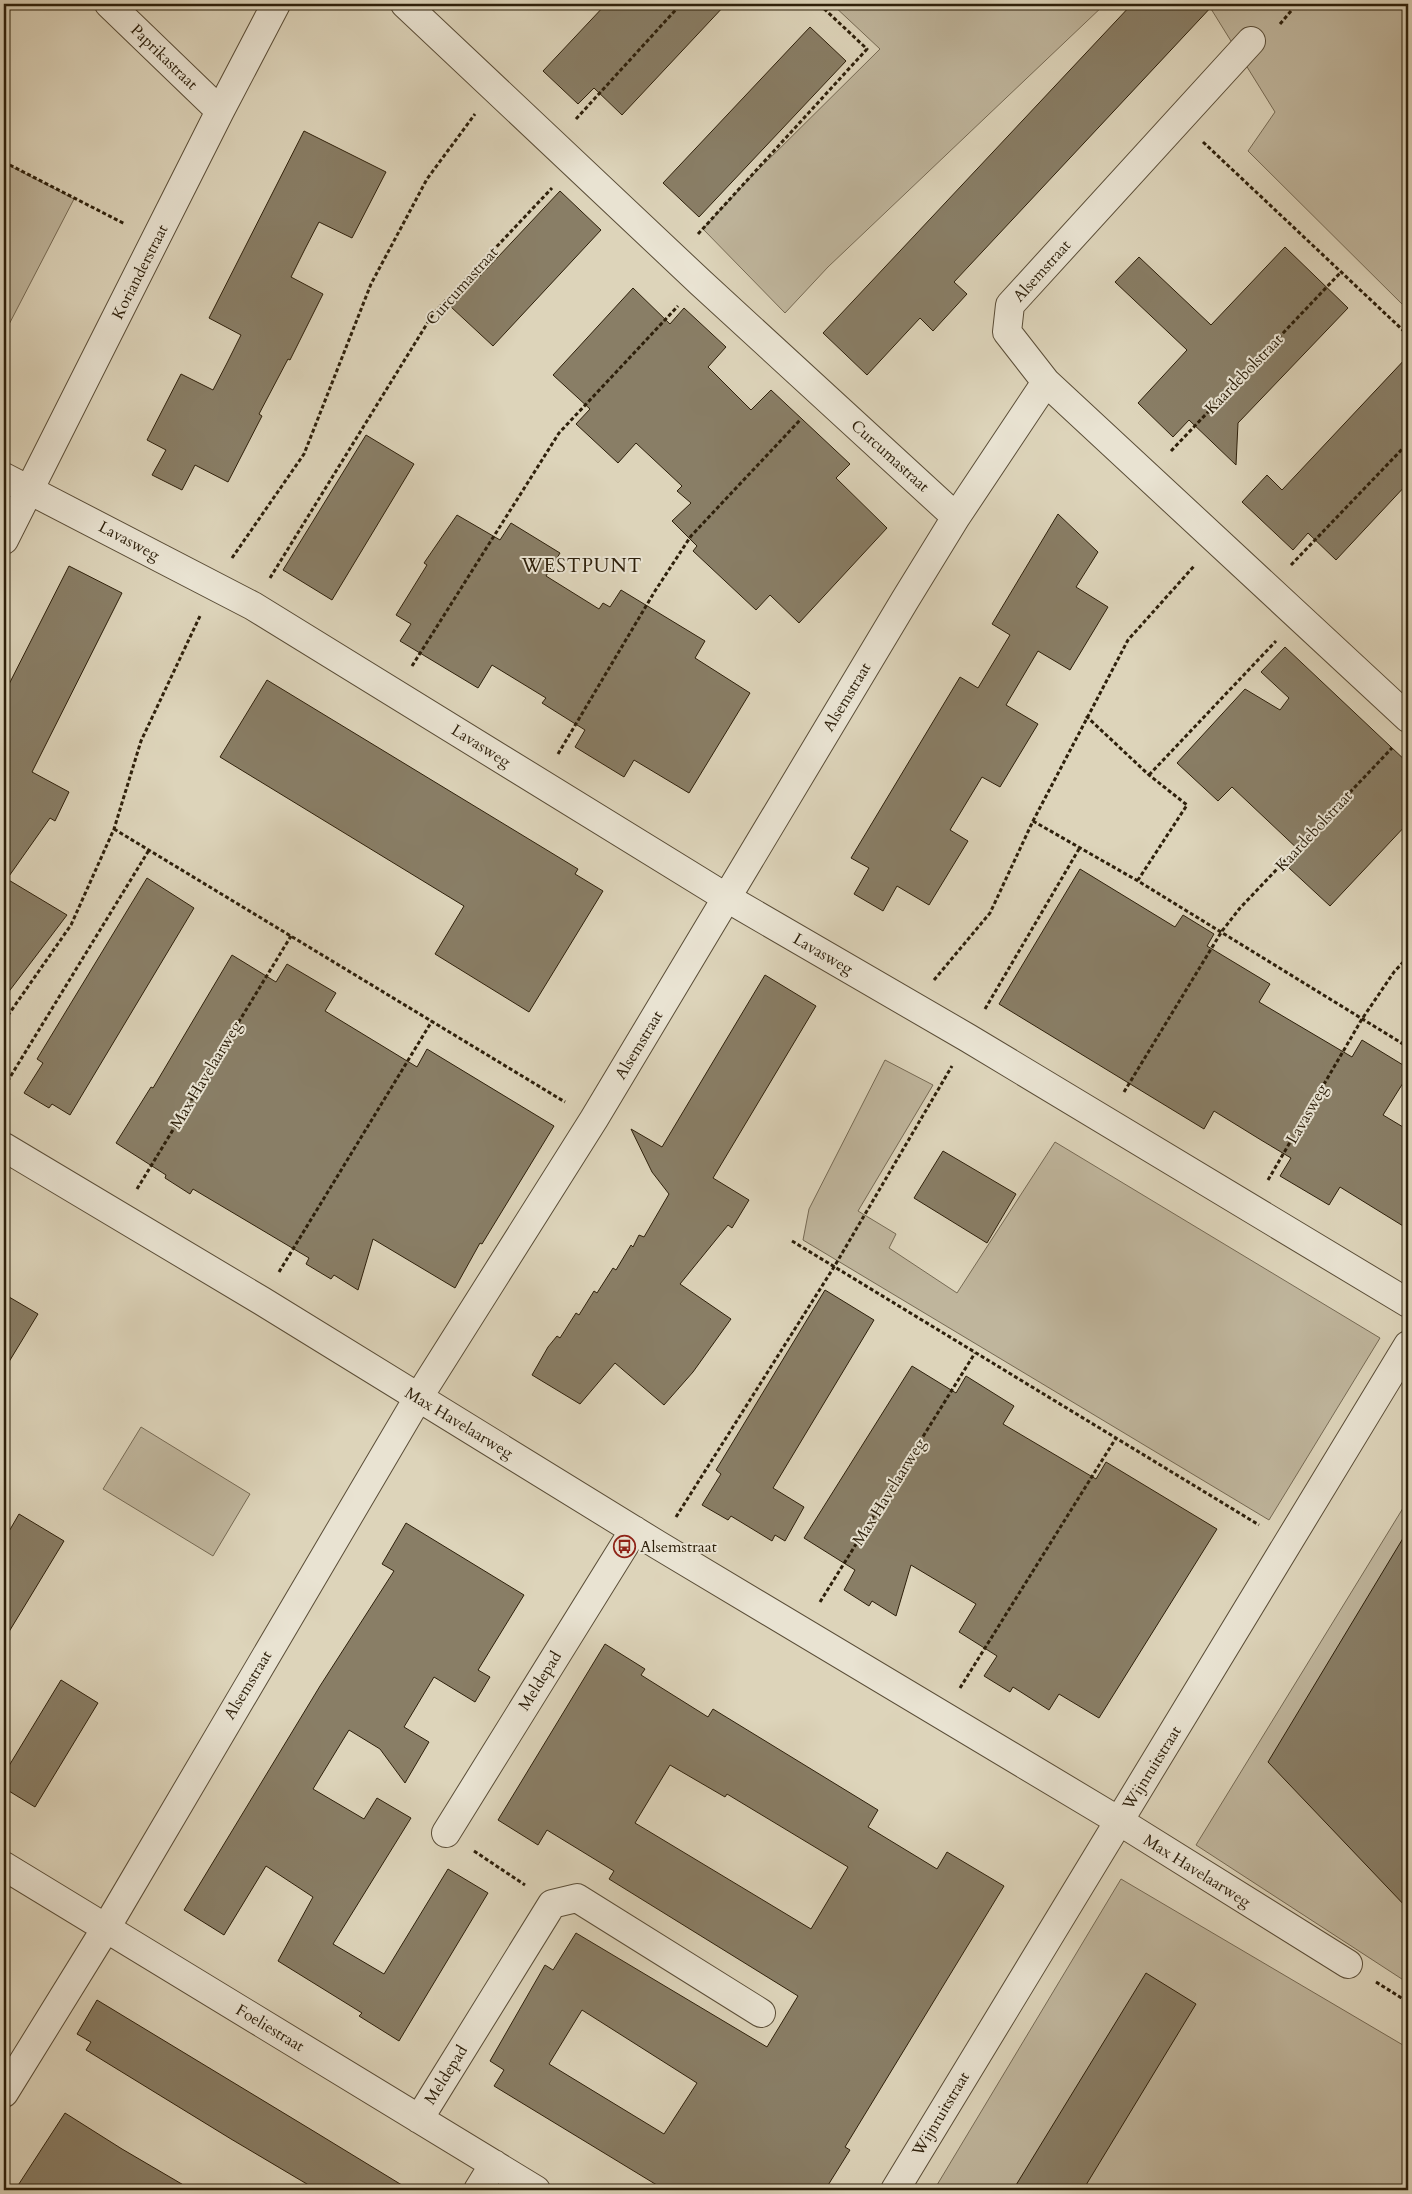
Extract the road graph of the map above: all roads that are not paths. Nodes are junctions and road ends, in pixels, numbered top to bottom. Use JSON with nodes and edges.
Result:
{"nodes":[{"id":1,"x":109,"y":4,"type":"edge"},
{"id":2,"x":276,"y":4,"type":"edge"},
{"id":3,"x":405,"y":4,"type":"edge"},
{"id":4,"x":1251,"y":41,"type":"dead end"},
{"id":5,"x":220,"y":111,"type":"junction"},
{"id":6,"x":1046,"y":382,"type":"junction"},
{"id":7,"x":4,"y":477,"type":"edge"},
{"id":8,"x":30,"y":490,"type":"junction"},
{"id":9,"x":956,"y":517,"type":"junction"},
{"id":10,"x":4,"y":540,"type":"edge"},
{"id":11,"x":1408,"y":718,"type":"edge"},
{"id":12,"x":728,"y":898,"type":"junction"},
{"id":13,"x":4,"y":1147,"type":"edge"},
{"id":14,"x":1408,"y":1303,"type":"edge"},
{"id":15,"x":1408,"y":1345,"type":"edge"},
{"id":16,"x":418,"y":1398,"type":"junction"},
{"id":17,"x":634,"y":1530,"type":"junction"},
{"id":18,"x":1119,"y":1822,"type":"junction"},
{"id":19,"x":446,"y":1833,"type":"road end"},
{"id":20,"x":4,"y":1866,"type":"edge"},
{"id":21,"x":106,"y":1928,"type":"junction"},
{"id":22,"x":1348,"y":1964,"type":"dead end"},
{"id":23,"x":761,"y":2013,"type":"dead end"},
{"id":24,"x":4,"y":2093,"type":"edge"},
{"id":25,"x":419,"y":2119,"type":"junction"},
{"id":26,"x":494,"y":2164,"type":"junction"},
{"id":27,"x":478,"y":2190,"type":"edge"},
{"id":28,"x":536,"y":2190,"type":"edge"},
{"id":29,"x":895,"y":2190,"type":"edge"}],
"edges":[{"from":1,"to":5,"type":"street","name":"Paprikastraat"},
{"from":2,"to":5,"type":"street","name":"Korianderstraat"},
{"from":3,"to":9,"type":"street","name":"Curcumastraat"},
{"from":4,"to":6,"type":"street","name":"Alsemstraat"},
{"from":5,"to":8,"type":"street","name":"Korianderstraat"},
{"from":6,"to":9,"type":"street","name":"Alsemstraat"},
{"from":6,"to":11,"type":"street"},
{"from":7,"to":8,"type":"street","name":"Lavasweg"},
{"from":8,"to":10,"type":"street","name":"Korianderstraat"},
{"from":8,"to":12,"type":"street","name":"Lavasweg"},
{"from":9,"to":12,"type":"street","name":"Alsemstraat"},
{"from":12,"to":14,"type":"street","name":"Lavasweg"},
{"from":12,"to":16,"type":"street","name":"Alsemstraat"},
{"from":13,"to":16,"type":"street","name":"Max Havelaarweg"},
{"from":15,"to":18,"type":"street","name":"Wijnruitstraat"},
{"from":16,"to":17,"type":"street","name":"Max Havelaarweg"},
{"from":16,"to":21,"type":"street","name":"Alsemstraat"},
{"from":17,"to":18,"type":"street","name":"Max Havelaarweg"},
{"from":17,"to":19,"type":"street","name":"Meldepad"},
{"from":18,"to":22,"type":"street","name":"Max Havelaarweg"},
{"from":18,"to":29,"type":"street","name":"Wijnruitstraat"},
{"from":20,"to":21,"type":"street","name":"Foeliestraat"},
{"from":21,"to":24,"type":"street","name":"Alsemstraat"},
{"from":21,"to":25,"type":"street","name":"Foeliestraat"},
{"from":23,"to":25,"type":"street","name":"Meldepad"},
{"from":25,"to":26,"type":"street","name":"Foeliestraat"},
{"from":26,"to":27,"type":"street"},
{"from":26,"to":28,"type":"street","name":"Foeliestraat"}]}
